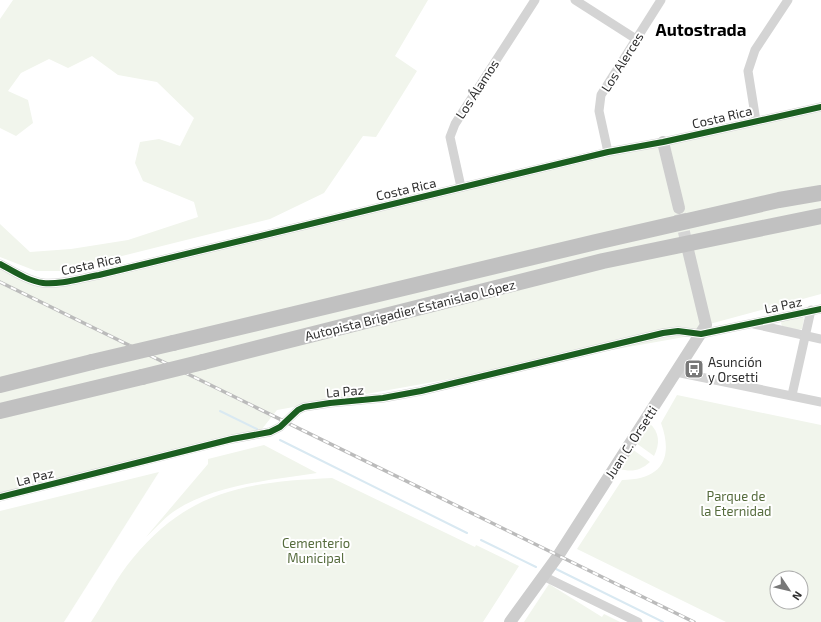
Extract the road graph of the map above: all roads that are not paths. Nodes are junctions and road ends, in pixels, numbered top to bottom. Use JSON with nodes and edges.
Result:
{"nodes":[{"id":1,"x":535,"y":0,"type":"edge"},
{"id":2,"x":575,"y":0,"type":"edge"},
{"id":3,"x":661,"y":0,"type":"edge"},
{"id":4,"x":788,"y":0,"type":"edge"},
{"id":5,"x":636,"y":40,"type":"junction"},
{"id":6,"x":821,"y":107,"type":"edge"},
{"id":7,"x":756,"y":120,"type":"junction"},
{"id":8,"x":663,"y":142,"type":"junction"},
{"id":9,"x":608,"y":152,"type":"junction"},
{"id":10,"x":461,"y":187,"type":"junction"},
{"id":11,"x":821,"y":193,"type":"edge"},
{"id":12,"x":679,"y":208,"type":"tunnel mouth"},
{"id":13,"x":821,"y":216,"type":"edge"},
{"id":14,"x":688,"y":250,"type":"tunnel mouth"},
{"id":15,"x":0,"y":264,"type":"edge"},
{"id":16,"x":821,"y":309,"type":"edge"},
{"id":17,"x":811,"y":310,"type":"junction"},
{"id":18,"x":750,"y":324,"type":"junction"},
{"id":19,"x":701,"y":334,"type":"junction"},
{"id":20,"x":806,"y":336,"type":"junction"},
{"id":21,"x":821,"y":339,"type":"edge"},
{"id":22,"x":676,"y":372,"type":"junction"},
{"id":23,"x":0,"y":385,"type":"edge"},
{"id":24,"x":792,"y":395,"type":"junction"},
{"id":25,"x":821,"y":402,"type":"edge"},
{"id":26,"x":0,"y":411,"type":"edge"},
{"id":27,"x":0,"y":497,"type":"edge"},
{"id":28,"x":543,"y":576,"type":"junction"},
{"id":29,"x":510,"y":622,"type":"edge"},
{"id":30,"x":638,"y":622,"type":"edge"}],
"edges":[{"from":1,"to":10,"type":"street","name":"Los Álamos"},
{"from":2,"to":5,"type":"street"},
{"from":3,"to":5,"type":"street","name":"Los Alerces"},
{"from":4,"to":7,"type":"street"},
{"from":5,"to":9,"type":"street","name":"Los Alerces"},
{"from":6,"to":7,"type":"street","name":"Costa Rica"},
{"from":7,"to":8,"type":"street","name":"Costa Rica"},
{"from":8,"to":9,"type":"street","name":"Costa Rica"},
{"from":8,"to":12,"type":"street"},
{"from":9,"to":10,"type":"street","name":"Costa Rica"},
{"from":10,"to":15,"type":"street","name":"Costa Rica"},
{"from":11,"to":23,"type":"highway","name":"Autopista Brigadier Estanislao López","bridge":true},
{"from":13,"to":26,"type":"highway","name":"Autopista Brigadier Estanislao López","bridge":true},
{"from":14,"to":19,"type":"street","name":"Juan C. Orsetti"},
{"from":16,"to":17,"type":"street","name":"La Paz"},
{"from":17,"to":18,"type":"street","name":"La Paz"},
{"from":17,"to":20,"type":"street"},
{"from":18,"to":19,"type":"street","name":"La Paz"},
{"from":18,"to":20,"type":"street"},
{"from":19,"to":22,"type":"street","name":"Juan C. Orsetti"},
{"from":19,"to":27,"type":"street","name":"La Paz"},
{"from":20,"to":21,"type":"street"},
{"from":20,"to":24,"type":"street"},
{"from":22,"to":24,"type":"street"},
{"from":22,"to":28,"type":"street","name":"Juan C. Orsetti"},
{"from":24,"to":25,"type":"street"},
{"from":28,"to":29,"type":"street","name":"Juan C. Orsetti"},
{"from":28,"to":30,"type":"street"}]}
